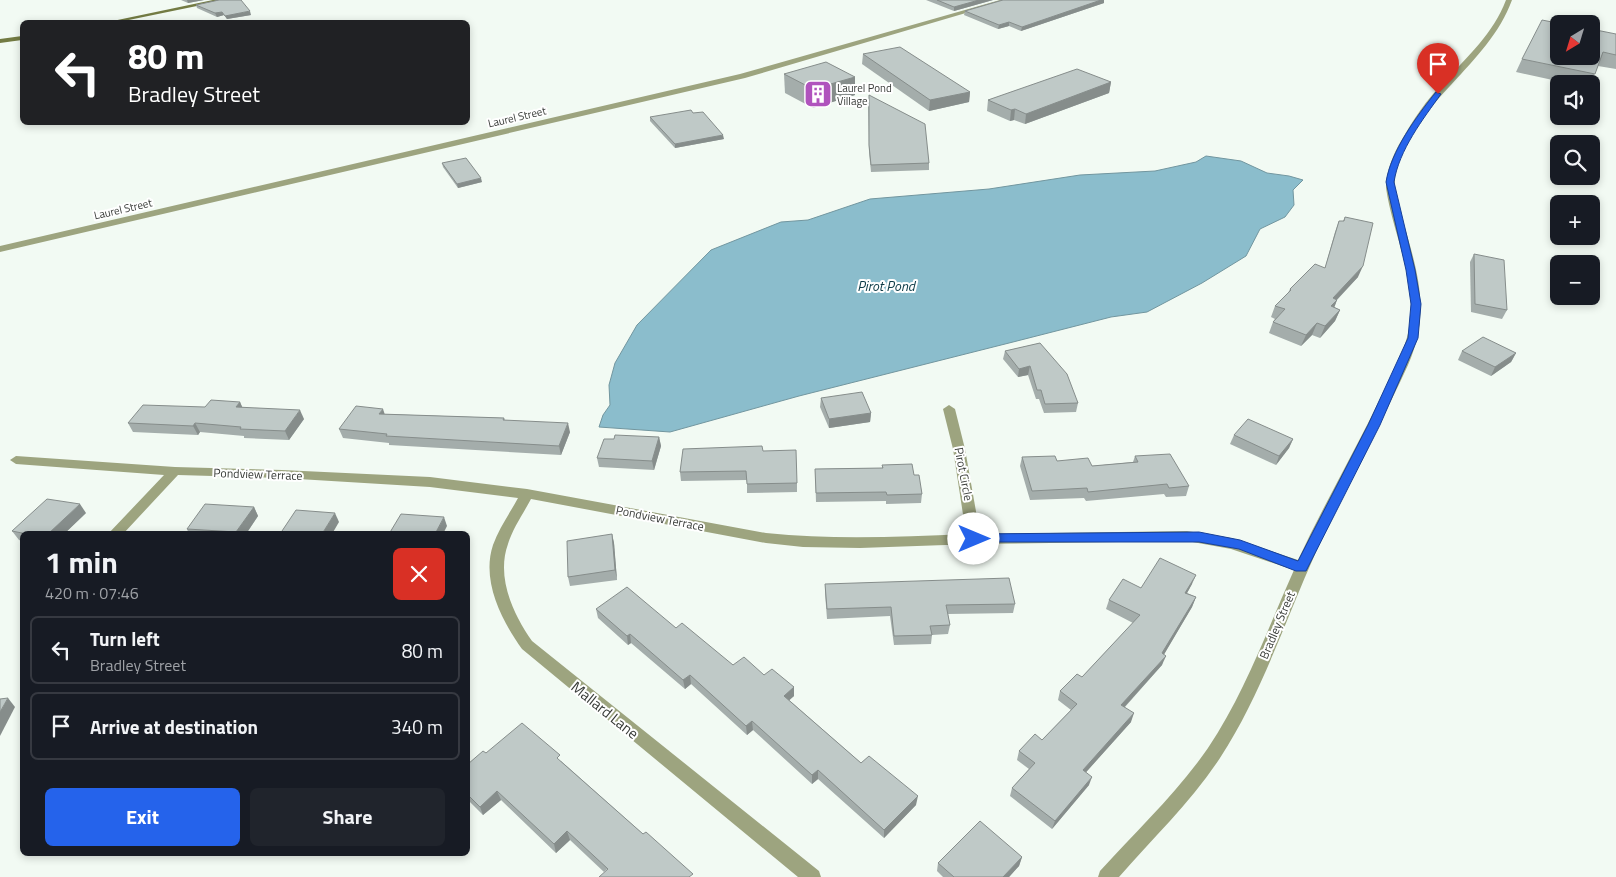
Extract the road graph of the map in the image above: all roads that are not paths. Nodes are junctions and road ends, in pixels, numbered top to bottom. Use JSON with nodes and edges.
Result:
{"nodes":[{"id":1,"x":223,"y":0,"type":"edge"},
{"id":2,"x":1007,"y":0,"type":"edge"},
{"id":3,"x":1509,"y":0,"type":"edge"},
{"id":4,"x":121,"y":20,"type":"edge"},
{"id":5,"x":20,"y":38,"type":"edge"},
{"id":6,"x":0,"y":41,"type":"edge"},
{"id":7,"x":0,"y":249,"type":"edge"},
{"id":8,"x":950,"y":409,"type":"dead end"},
{"id":9,"x":16,"y":460,"type":"dead end"},
{"id":10,"x":175,"y":471,"type":"junction"},
{"id":11,"x":527,"y":494,"type":"junction"},
{"id":12,"x":118,"y":531,"type":"edge"},
{"id":13,"x":974,"y":539,"type":"junction"},
{"id":14,"x":1301,"y":567,"type":"junction"},
{"id":15,"x":812,"y":877,"type":"edge"},
{"id":16,"x":1107,"y":877,"type":"edge"}],
"edges":[{"from":1,"to":4,"type":"main road"},
{"from":2,"to":7,"type":"street","name":"Laurel Street"},
{"from":3,"to":14,"type":"street","name":"Bradley Street"},
{"from":5,"to":6,"type":"main road"},
{"from":8,"to":13,"type":"street","name":"Pirot Circle"},
{"from":9,"to":10,"type":"street","name":"Pondview Terrace"},
{"from":10,"to":11,"type":"street","name":"Pondview Terrace"},
{"from":10,"to":12,"type":"street"},
{"from":11,"to":13,"type":"street","name":"Pondview Terrace"},
{"from":11,"to":15,"type":"street","name":"Mallard Lane"},
{"from":13,"to":14,"type":"street","name":"Pondview Terrace"},
{"from":14,"to":16,"type":"street","name":"Bradley Street"}]}
